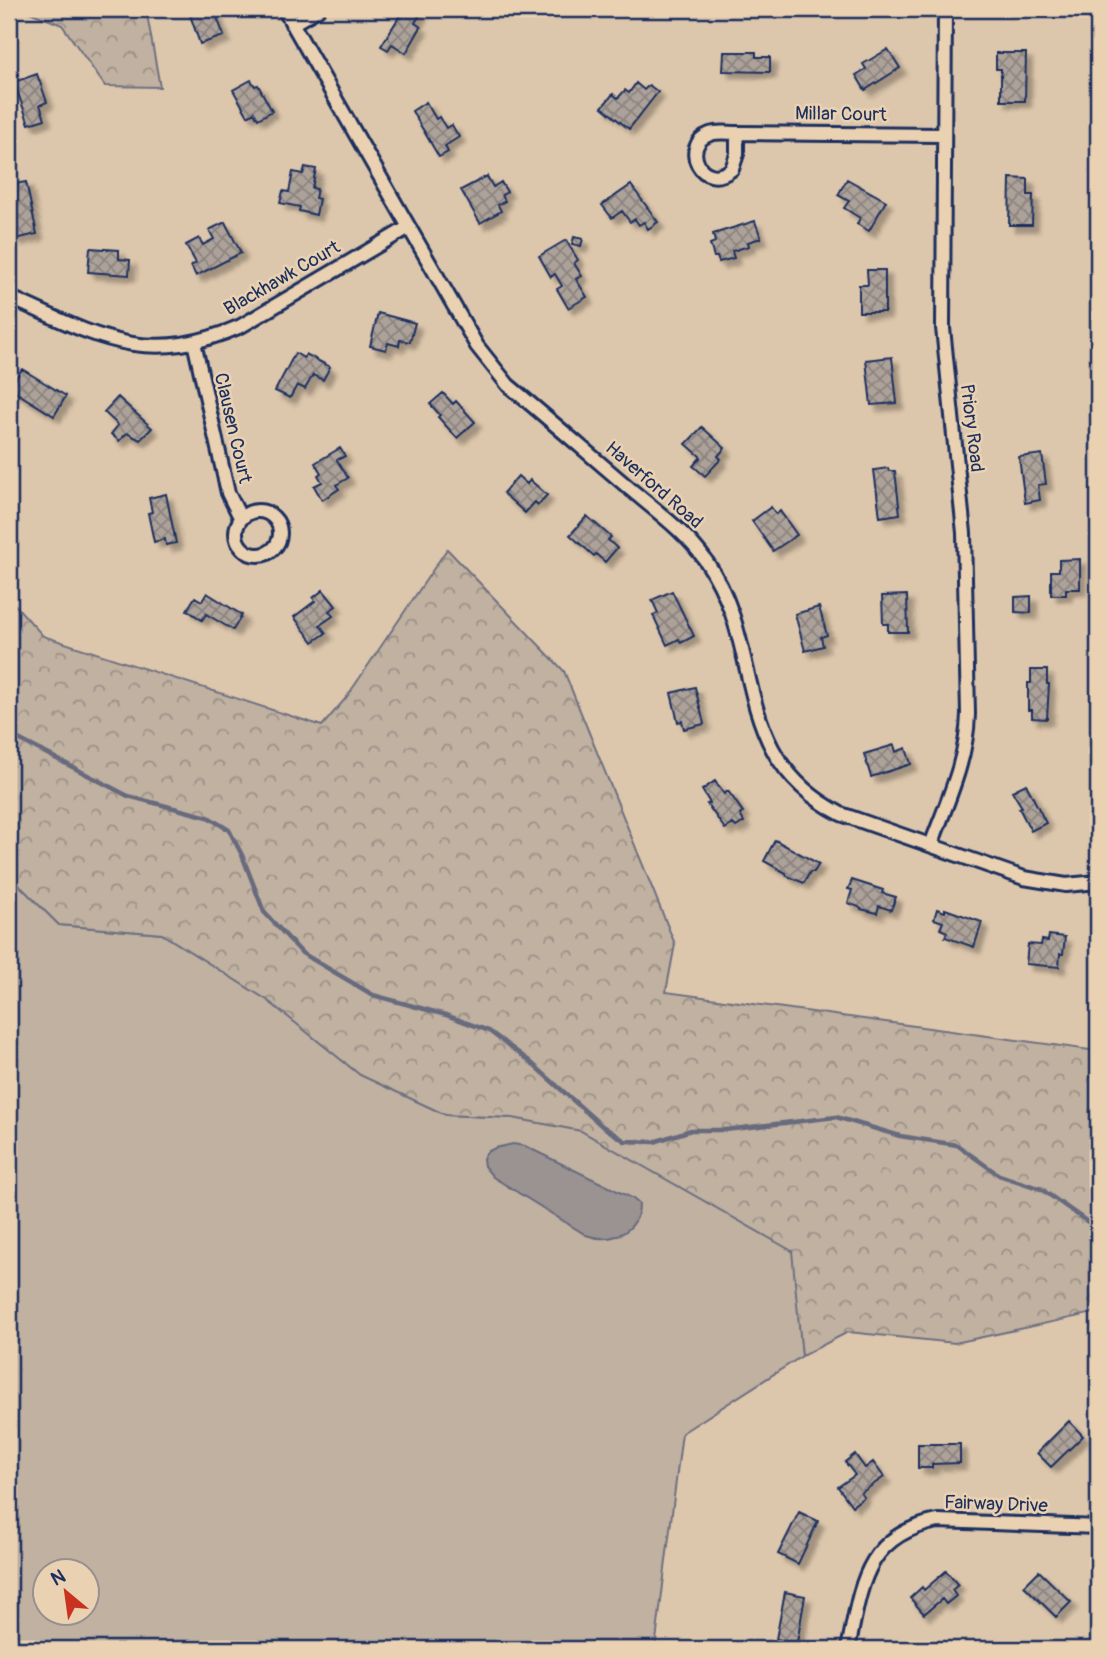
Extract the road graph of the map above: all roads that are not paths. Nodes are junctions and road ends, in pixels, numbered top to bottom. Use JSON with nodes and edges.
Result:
{"nodes":[{"id":1,"x":284,"y":9,"type":"edge"},
{"id":2,"x":318,"y":9,"type":"edge"},
{"id":3,"x":945,"y":9,"type":"edge"},
{"id":4,"x":292,"y":24,"type":"junction"},
{"id":5,"x":737,"y":133,"type":"dead end"},
{"id":6,"x":943,"y":135,"type":"junction"},
{"id":7,"x":409,"y":227,"type":"junction"},
{"id":8,"x":9,"y":297,"type":"edge"},
{"id":9,"x":194,"y":342,"type":"junction"},
{"id":10,"x":241,"y":519,"type":"dead end"},
{"id":11,"x":931,"y":845,"type":"junction"},
{"id":12,"x":1098,"y":882,"type":"edge"},
{"id":13,"x":1098,"y":1527,"type":"edge"},
{"id":14,"x":848,"y":1649,"type":"edge"}],
"edges":[{"from":1,"to":4,"type":"street","name":"Haverford Road"},
{"from":2,"to":4,"type":"street"},
{"from":3,"to":6,"type":"street","name":"Priory Road"},
{"from":4,"to":7,"type":"street","name":"Haverford Road"},
{"from":5,"to":6,"type":"street","name":"Millar Court"},
{"from":6,"to":11,"type":"street","name":"Priory Road"},
{"from":7,"to":9,"type":"street","name":"Blackhawk Court"},
{"from":7,"to":11,"type":"street","name":"Haverford Road"},
{"from":8,"to":9,"type":"street","name":"Blackhawk Court"},
{"from":9,"to":10,"type":"street","name":"Clausen Court"},
{"from":11,"to":12,"type":"street","name":"Haverford Road"},
{"from":13,"to":14,"type":"street","name":"Fairway Drive"}]}
